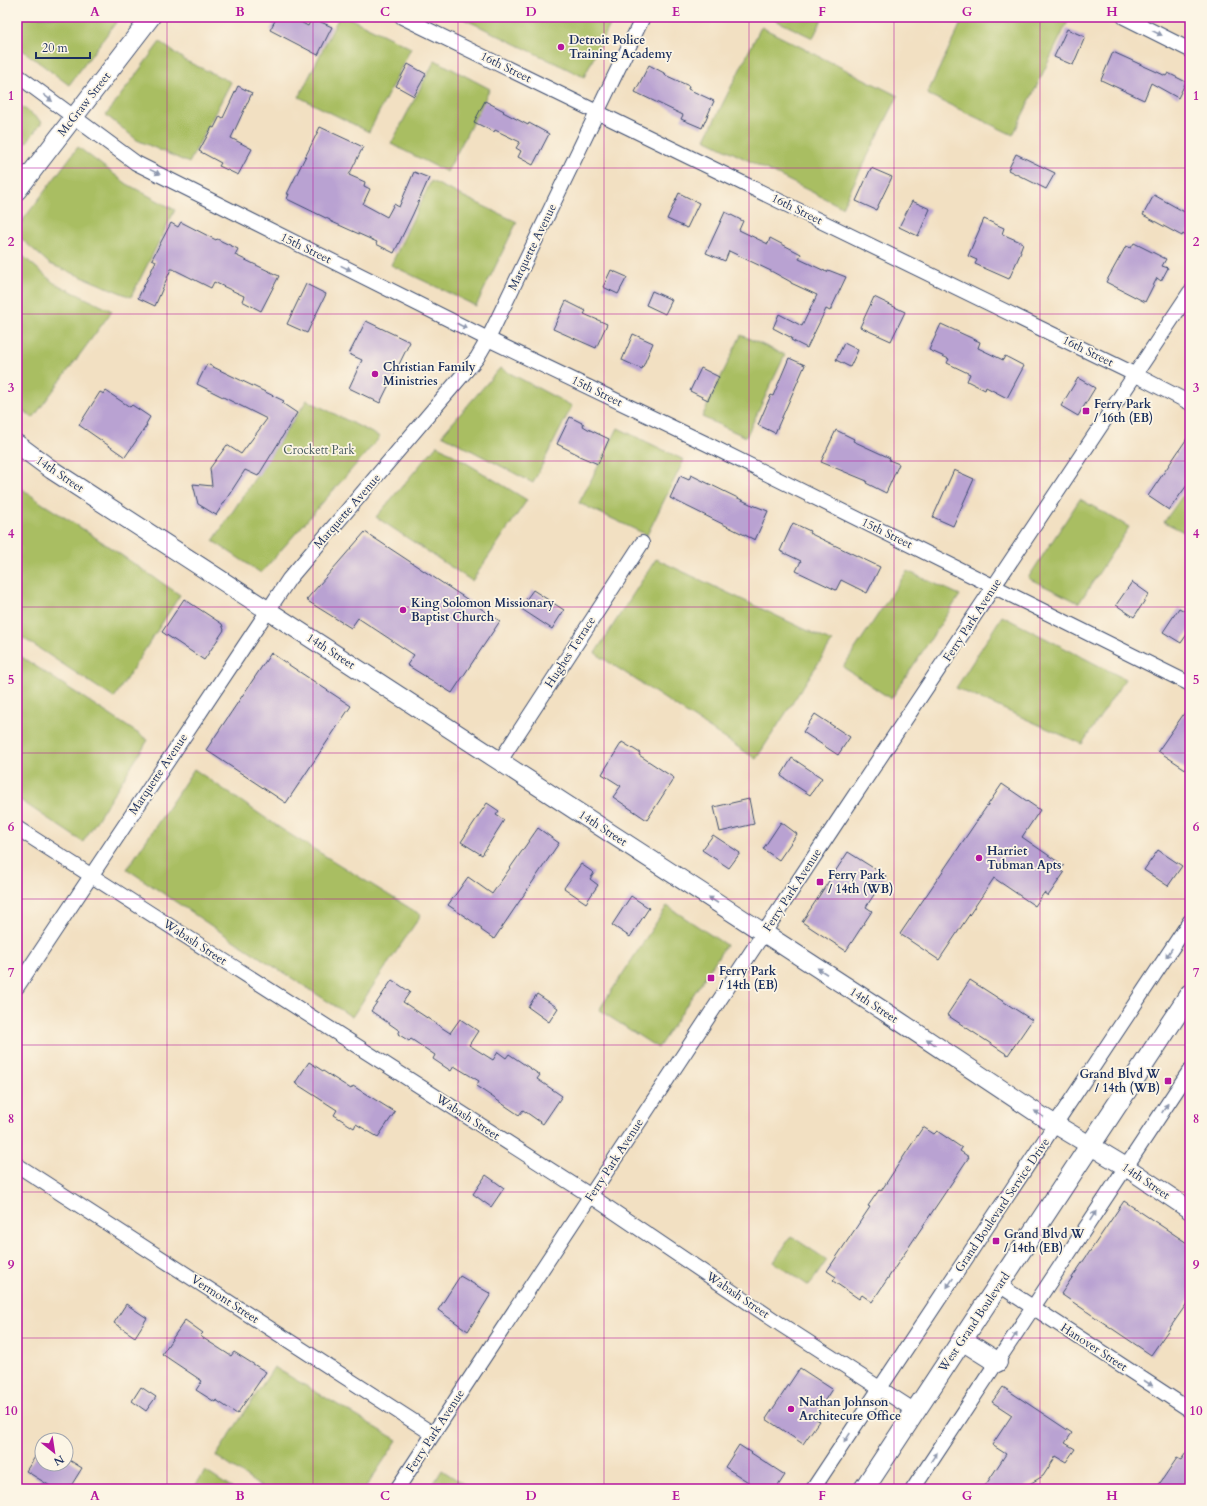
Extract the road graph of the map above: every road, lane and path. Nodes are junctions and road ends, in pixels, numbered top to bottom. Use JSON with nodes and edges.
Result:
{"nodes":[{"id":1,"x":151,"y":17,"type":"edge"},
{"id":2,"x":402,"y":17,"type":"edge"},
{"id":3,"x":643,"y":17,"type":"edge"},
{"id":4,"x":1124,"y":17,"type":"edge"},
{"id":5,"x":1190,"y":50,"type":"edge"},
{"id":6,"x":17,"y":75,"type":"edge"},
{"id":7,"x":597,"y":111,"type":"junction"},
{"id":8,"x":74,"y":117,"type":"junction"},
{"id":9,"x":17,"y":191,"type":"edge"},
{"id":10,"x":1190,"y":292,"type":"edge"},
{"id":11,"x":488,"y":339,"type":"junction"},
{"id":12,"x":1134,"y":374,"type":"junction"},
{"id":13,"x":1190,"y":403,"type":"edge"},
{"id":14,"x":17,"y":444,"type":"edge"},
{"id":15,"x":642,"y":543,"type":"dead end"},
{"id":16,"x":994,"y":586,"type":"junction"},
{"id":17,"x":267,"y":610,"type":"junction"},
{"id":18,"x":1190,"y":684,"type":"edge"},
{"id":19,"x":500,"y":761,"type":"junction"},
{"id":20,"x":17,"y":828,"type":"edge"},
{"id":21,"x":91,"y":875,"type":"junction"},
{"id":22,"x":1190,"y":921,"type":"edge"},
{"id":23,"x":764,"y":933,"type":"junction"},
{"id":24,"x":17,"y":987,"type":"edge"},
{"id":25,"x":1190,"y":994,"type":"edge"},
{"id":26,"x":1190,"y":1070,"type":"edge"},
{"id":27,"x":1055,"y":1125,"type":"junction"},
{"id":28,"x":1091,"y":1145,"type":"junction"},
{"id":29,"x":17,"y":1165,"type":"edge"},
{"id":30,"x":1126,"y":1167,"type":"junction"},
{"id":31,"x":591,"y":1196,"type":"junction"},
{"id":32,"x":1190,"y":1210,"type":"edge"},
{"id":33,"x":999,"y":1285,"type":"junction"},
{"id":34,"x":1034,"y":1307,"type":"junction"},
{"id":35,"x":962,"y":1340,"type":"junction"},
{"id":36,"x":997,"y":1362,"type":"junction"},
{"id":37,"x":880,"y":1388,"type":"junction"},
{"id":38,"x":1190,"y":1410,"type":"edge"},
{"id":39,"x":915,"y":1411,"type":"junction"},
{"id":40,"x":433,"y":1434,"type":"junction"},
{"id":41,"x":396,"y":1489,"type":"edge"},
{"id":42,"x":814,"y":1489,"type":"edge"},
{"id":43,"x":864,"y":1489,"type":"edge"},
{"id":44,"x":913,"y":1489,"type":"edge"}],
"edges":[{"from":1,"to":8,"type":"street","name":"McGraw Street"},
{"from":2,"to":7,"type":"street","name":"16th Street"},
{"from":3,"to":7,"type":"street","name":"Marquette Avenue"},
{"from":4,"to":5,"type":"street","one_way":true},
{"from":6,"to":8,"type":"street","name":"15th Street","one_way":true},
{"from":7,"to":11,"type":"street","name":"Marquette Avenue"},
{"from":7,"to":12,"type":"street","name":"16th Street"},
{"from":8,"to":9,"type":"street","name":"McGraw Street"},
{"from":8,"to":11,"type":"street","name":"15th Street","one_way":true},
{"from":10,"to":12,"type":"street","name":"Ferry Park Avenue"},
{"from":11,"to":16,"type":"street","name":"15th Street"},
{"from":11,"to":17,"type":"street","name":"Marquette Avenue"},
{"from":12,"to":13,"type":"street","name":"16th Street"},
{"from":12,"to":16,"type":"street","name":"Ferry Park Avenue"},
{"from":14,"to":17,"type":"street","name":"14th Street"},
{"from":15,"to":19,"type":"street","name":"Hughes Terrace"},
{"from":16,"to":18,"type":"street","name":"15th Street"},
{"from":16,"to":23,"type":"street","name":"Ferry Park Avenue"},
{"from":17,"to":19,"type":"street","name":"14th Street"},
{"from":17,"to":21,"type":"street","name":"Marquette Avenue"},
{"from":23,"to":19,"type":"street","name":"14th Street","one_way":true},
{"from":20,"to":21,"type":"street","name":"Wabash Street"},
{"from":21,"to":24,"type":"street","name":"Marquette Avenue"},
{"from":21,"to":31,"type":"street","name":"Wabash Street"},
{"from":22,"to":27,"type":"street","name":"Grand Boulevard Service Drive","one_way":true},
{"from":27,"to":23,"type":"street","name":"14th Street","one_way":true},
{"from":23,"to":31,"type":"street","name":"Ferry Park Avenue"},
{"from":25,"to":28,"type":"main road","name":"West Grand Boulevard"},
{"from":30,"to":26,"type":"street","one_way":true},
{"from":27,"to":28,"type":"street","name":"14th Street"},
{"from":27,"to":37,"type":"street","name":"Grand Boulevard Service Drive","one_way":true},
{"from":28,"to":30,"type":"street","name":"14th Street"},
{"from":28,"to":33,"type":"main road","name":"West Grand Boulevard"},
{"from":29,"to":40,"type":"street","name":"Vermont Street"},
{"from":30,"to":32,"type":"street","name":"14th Street"},
{"from":34,"to":30,"type":"street","one_way":true},
{"from":31,"to":37,"type":"street","name":"Wabash Street"},
{"from":31,"to":40,"type":"street","name":"Ferry Park Avenue"},
{"from":33,"to":34,"type":"street","name":"Hanover Street"},
{"from":33,"to":35,"type":"main road","name":"West Grand Boulevard"},
{"from":36,"to":34,"type":"street","one_way":true},
{"from":34,"to":38,"type":"street","name":"Hanover Street","one_way":true},
{"from":35,"to":36,"type":"main road"},
{"from":35,"to":39,"type":"main road","name":"West Grand Boulevard"},
{"from":44,"to":36,"type":"street","one_way":true},
{"from":37,"to":39,"type":"street","name":"Wabash Street"},
{"from":37,"to":42,"type":"street","name":"Grand Boulevard Service Drive","one_way":true},
{"from":39,"to":43,"type":"main road","name":"West Grand Boulevard"},
{"from":40,"to":41,"type":"street","name":"Ferry Park Avenue"}]}
